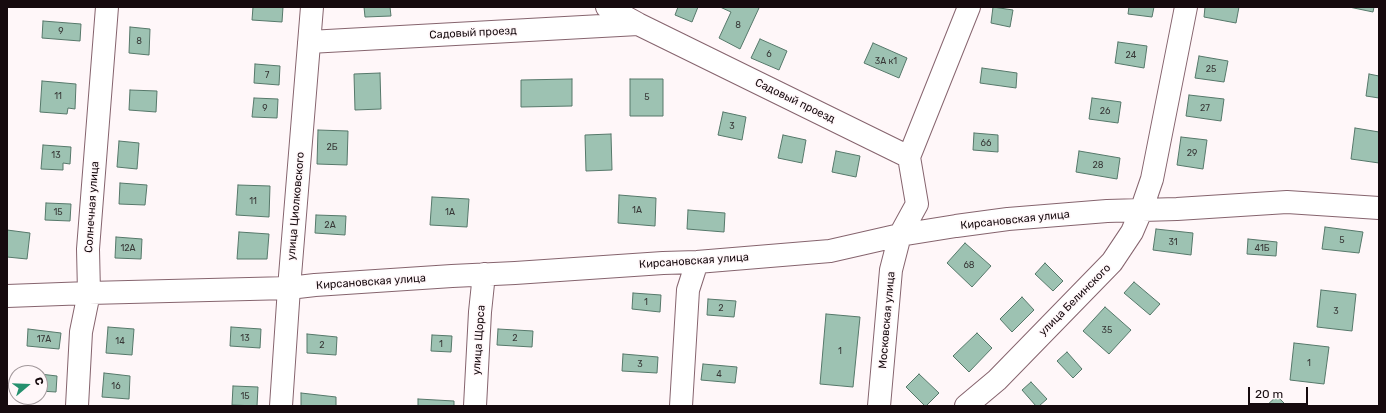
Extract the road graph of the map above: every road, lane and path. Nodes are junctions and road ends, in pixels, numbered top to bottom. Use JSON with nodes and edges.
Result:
{"nodes":[{"id":1,"x":107,"y":7,"type":"edge"},
{"id":2,"x":312,"y":7,"type":"edge"},
{"id":3,"x":607,"y":7,"type":"edge"},
{"id":4,"x":969,"y":7,"type":"edge"},
{"id":5,"x":1186,"y":7,"type":"edge"},
{"id":6,"x":638,"y":24,"type":"junction"},
{"id":7,"x":309,"y":42,"type":"junction"},
{"id":8,"x":909,"y":157,"type":"junction"},
{"id":9,"x":1379,"y":208,"type":"edge"},
{"id":10,"x":1141,"y":210,"type":"junction"},
{"id":11,"x":900,"y":235,"type":"junction"},
{"id":12,"x":697,"y":262,"type":"junction"},
{"id":13,"x":484,"y":274,"type":"junction"},
{"id":14,"x":289,"y":288,"type":"junction"},
{"id":15,"x":89,"y":293,"type":"junction"},
{"id":16,"x":7,"y":296,"type":"edge"},
{"id":17,"x":77,"y":406,"type":"edge"},
{"id":18,"x":281,"y":406,"type":"edge"},
{"id":19,"x":475,"y":406,"type":"edge"},
{"id":20,"x":681,"y":406,"type":"edge"},
{"id":21,"x":879,"y":406,"type":"edge"},
{"id":22,"x":966,"y":406,"type":"edge"}],
"edges":[{"from":1,"to":15,"type":"street","name":"Солнечная улица"},
{"from":2,"to":7,"type":"street","name":"улица Циолковского"},
{"from":3,"to":6,"type":"street","name":"Садовый проезд"},
{"from":4,"to":8,"type":"street"},
{"from":5,"to":10,"type":"street","name":"улица Белинского"},
{"from":6,"to":7,"type":"street","name":"Садовый проезд"},
{"from":6,"to":8,"type":"street","name":"Садовый проезд"},
{"from":7,"to":14,"type":"street","name":"улица Циолковского"},
{"from":8,"to":11,"type":"street"},
{"from":9,"to":10,"type":"street","name":"Кирсановская улица"},
{"from":10,"to":11,"type":"street","name":"Кирсановская улица"},
{"from":10,"to":22,"type":"street","name":"улица Белинского"},
{"from":11,"to":12,"type":"street","name":"Кирсановская улица"},
{"from":11,"to":21,"type":"street","name":"Московская улица"},
{"from":12,"to":13,"type":"street","name":"Кирсановская улица"},
{"from":12,"to":20,"type":"street"},
{"from":13,"to":14,"type":"street","name":"Кирсановская улица"},
{"from":13,"to":19,"type":"street","name":"улица Щорса"},
{"from":14,"to":15,"type":"street","name":"Кирсановская улица"},
{"from":14,"to":18,"type":"street","name":"улица Циолковского"},
{"from":15,"to":16,"type":"street","name":"Кирсановская улица"},
{"from":15,"to":17,"type":"street","name":"Солнечная улица"}]}
